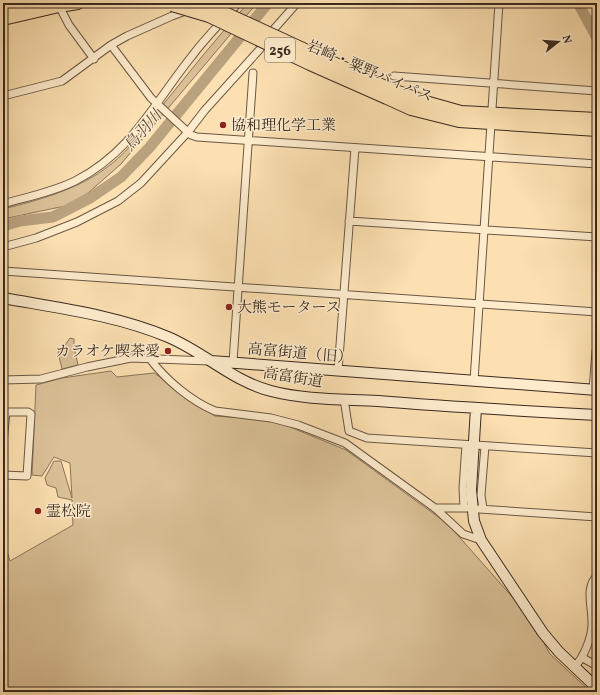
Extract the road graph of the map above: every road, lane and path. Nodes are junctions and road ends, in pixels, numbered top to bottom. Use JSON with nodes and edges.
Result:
{"nodes":[{"id":1,"x":24,"y":3,"type":"edge"},
{"id":2,"x":78,"y":3,"type":"edge"},
{"id":3,"x":203,"y":3,"type":"edge"},
{"id":4,"x":211,"y":3,"type":"edge"},
{"id":5,"x":238,"y":3,"type":"edge"},
{"id":6,"x":297,"y":3,"type":"edge"},
{"id":7,"x":499,"y":3,"type":"edge"},
{"id":8,"x":58,"y":4,"type":"edge"},
{"id":9,"x":168,"y":4,"type":"edge"},
{"id":10,"x":3,"y":9,"type":"edge"},
{"id":11,"x":3,"y":19,"type":"edge"},
{"id":12,"x":111,"y":45,"type":"junction"},
{"id":13,"x":94,"y":59,"type":"junction"},
{"id":14,"x":253,"y":73,"type":"dead end"},
{"id":15,"x":394,"y":76,"type":"dead end"},
{"id":16,"x":494,"y":84,"type":"junction"},
{"id":17,"x":597,"y":91,"type":"edge"},
{"id":18,"x":388,"y":94,"type":"junction"},
{"id":19,"x":3,"y":96,"type":"edge"},
{"id":20,"x":158,"y":104,"type":"junction"},
{"id":21,"x":491,"y":118,"type":"junction"},
{"id":22,"x":597,"y":119,"type":"edge"},
{"id":23,"x":597,"y":130,"type":"edge"},
{"id":24,"x":187,"y":132,"type":"junction"},
{"id":25,"x":248,"y":139,"type":"junction"},
{"id":26,"x":355,"y":148,"type":"junction"},
{"id":27,"x":488,"y":156,"type":"junction"},
{"id":28,"x":597,"y":164,"type":"edge"},
{"id":29,"x":3,"y":204,"type":"edge"},
{"id":30,"x":349,"y":221,"type":"junction"},
{"id":31,"x":484,"y":228,"type":"junction"},
{"id":32,"x":597,"y":237,"type":"edge"},
{"id":33,"x":3,"y":247,"type":"edge"},
{"id":34,"x":3,"y":271,"type":"edge"},
{"id":35,"x":238,"y":286,"type":"junction"},
{"id":36,"x":344,"y":294,"type":"junction"},
{"id":37,"x":3,"y":298,"type":"edge"},
{"id":38,"x":479,"y":304,"type":"junction"},
{"id":39,"x":597,"y":312,"type":"edge"},
{"id":40,"x":596,"y":351,"type":"dead end"},
{"id":41,"x":150,"y":360,"type":"junction"},
{"id":42,"x":211,"y":361,"type":"junction"},
{"id":43,"x":233,"y":362,"type":"junction"},
{"id":44,"x":338,"y":371,"type":"junction"},
{"id":45,"x":3,"y":380,"type":"edge"},
{"id":46,"x":474,"y":381,"type":"junction"},
{"id":47,"x":595,"y":390,"type":"edge"},
{"id":48,"x":344,"y":399,"type":"junction"},
{"id":49,"x":476,"y":408,"type":"junction"},
{"id":50,"x":4,"y":412,"type":"edge"},
{"id":51,"x":597,"y":415,"type":"edge"},
{"id":52,"x":3,"y":442,"type":"edge"},
{"id":53,"x":470,"y":445,"type":"junction"},
{"id":54,"x":485,"y":446,"type":"junction"},
{"id":55,"x":597,"y":453,"type":"edge"},
{"id":56,"x":3,"y":475,"type":"edge"},
{"id":57,"x":435,"y":508,"type":"junction"},
{"id":58,"x":597,"y":518,"type":"edge"},
{"id":59,"x":481,"y":540,"type":"junction"},
{"id":60,"x":597,"y":570,"type":"edge"},
{"id":61,"x":597,"y":576,"type":"edge"},
{"id":62,"x":594,"y":627,"type":"edge"},
{"id":63,"x":583,"y":658,"type":"junction"},
{"id":64,"x":597,"y":666,"type":"edge"},
{"id":65,"x":574,"y":667,"type":"junction"},
{"id":66,"x":597,"y":688,"type":"edge"}],
"edges":[{"from":1,"to":10,"type":"highway"},
{"from":2,"to":8,"type":"highway"},
{"from":3,"to":18,"type":"highway","name":"岩崎・粟野バイパス","number":"256","bridge":true},
{"from":4,"to":12,"type":"street"},
{"from":5,"to":20,"type":"street"},
{"from":6,"to":24,"type":"street"},
{"from":7,"to":16,"type":"street"},
{"from":8,"to":11,"type":"highway"},
{"from":8,"to":13,"type":"street"},
{"from":9,"to":18,"type":"highway","name":"岩崎・粟野バイパス","number":"256","bridge":true},
{"from":12,"to":13,"type":"street"},
{"from":12,"to":20,"type":"street"},
{"from":13,"to":19,"type":"street"},
{"from":14,"to":25,"type":"street"},
{"from":15,"to":16,"type":"street"},
{"from":16,"to":17,"type":"street"},
{"from":16,"to":21,"type":"street"},
{"from":18,"to":21,"type":"highway","name":"岩崎・粟野バイパス","number":"256"},
{"from":20,"to":24,"type":"street"},
{"from":20,"to":29,"type":"street"},
{"from":21,"to":22,"type":"highway","name":"岩崎・粟野バイパス","number":"256"},
{"from":21,"to":23,"type":"highway","name":"岩崎・粟野バイパス","number":"256"},
{"from":21,"to":27,"type":"street"},
{"from":24,"to":25,"type":"street"},
{"from":24,"to":33,"type":"street"},
{"from":25,"to":26,"type":"street"},
{"from":25,"to":35,"type":"street"},
{"from":26,"to":27,"type":"street"},
{"from":26,"to":30,"type":"street"},
{"from":27,"to":28,"type":"street"},
{"from":27,"to":31,"type":"street"},
{"from":30,"to":31,"type":"street"},
{"from":30,"to":36,"type":"street"},
{"from":31,"to":32,"type":"street"},
{"from":31,"to":38,"type":"street"},
{"from":34,"to":35,"type":"street"},
{"from":35,"to":36,"type":"street"},
{"from":35,"to":43,"type":"street"},
{"from":36,"to":38,"type":"street"},
{"from":36,"to":44,"type":"street"},
{"from":37,"to":42,"type":"street","name":"高富街道"},
{"from":38,"to":39,"type":"street"},
{"from":38,"to":46,"type":"street"},
{"from":40,"to":47,"type":"street"},
{"from":41,"to":42,"type":"street","name":"高富街道（旧）"},
{"from":41,"to":45,"type":"street","name":"高富街道（旧）"},
{"from":41,"to":57,"type":"street"},
{"from":42,"to":43,"type":"street","name":"高富街道（旧）"},
{"from":42,"to":48,"type":"street","name":"高富街道"},
{"from":43,"to":44,"type":"street","name":"高富街道（旧）"},
{"from":44,"to":46,"type":"street","name":"高富街道（旧）"},
{"from":46,"to":47,"type":"street","name":"高富街道（旧）"},
{"from":48,"to":49,"type":"street","name":"高富街道"},
{"from":48,"to":53,"type":"street"},
{"from":49,"to":51,"type":"street","name":"高富街道"},
{"from":49,"to":53,"type":"street"},
{"from":50,"to":52,"type":"street"},
{"from":50,"to":56,"type":"street"},
{"from":53,"to":54,"type":"street"},
{"from":53,"to":57,"type":"street"},
{"from":53,"to":59,"type":"street"},
{"from":54,"to":55,"type":"street"},
{"from":54,"to":58,"type":"street"},
{"from":57,"to":59,"type":"street"},
{"from":59,"to":65,"type":"street"},
{"from":60,"to":61,"type":"street"},
{"from":61,"to":62,"type":"street"},
{"from":62,"to":63,"type":"street"},
{"from":63,"to":64,"type":"street"},
{"from":63,"to":65,"type":"street"},
{"from":65,"to":66,"type":"street"}]}
